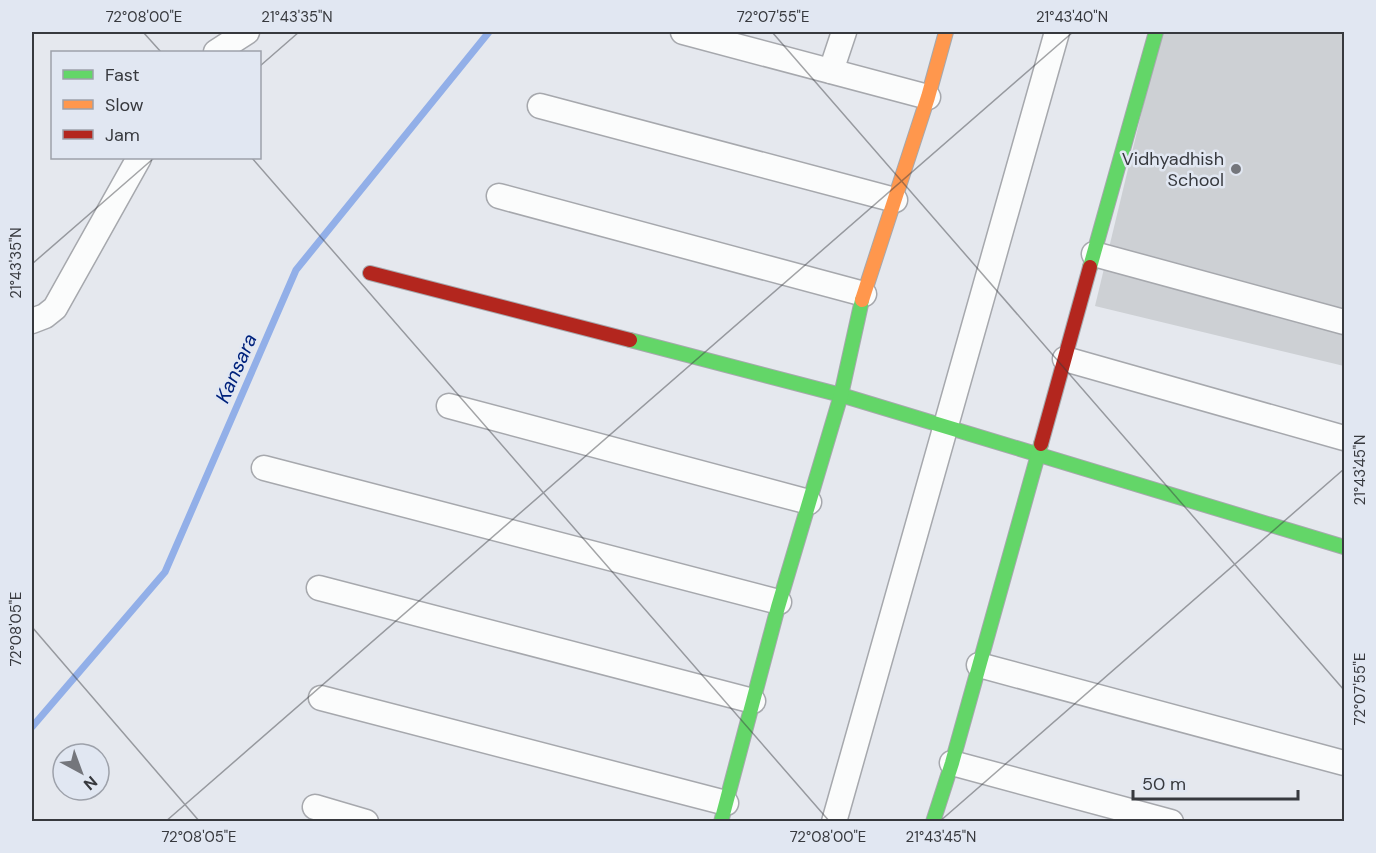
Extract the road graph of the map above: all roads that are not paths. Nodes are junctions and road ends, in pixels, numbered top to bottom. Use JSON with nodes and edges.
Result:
{"nodes":[{"id":1,"x":247,"y":32,"type":"edge"},
{"id":2,"x":683,"y":32,"type":"edge"},
{"id":3,"x":844,"y":32,"type":"edge"},
{"id":4,"x":946,"y":32,"type":"edge"},
{"id":5,"x":1057,"y":32,"type":"edge"},
{"id":6,"x":1156,"y":32,"type":"edge"},
{"id":7,"x":218,"y":51,"type":"edge"},
{"id":8,"x":831,"y":71,"type":"junction"},
{"id":9,"x":928,"y":97,"type":"junction"},
{"id":10,"x":540,"y":106,"type":"dead end"},
{"id":11,"x":138,"y":159,"type":"edge"},
{"id":12,"x":499,"y":196,"type":"dead end"},
{"id":13,"x":895,"y":200,"type":"junction"},
{"id":14,"x":1094,"y":254,"type":"junction"},
{"id":15,"x":370,"y":273,"type":"dead end"},
{"id":16,"x":864,"y":294,"type":"junction"},
{"id":17,"x":32,"y":321,"type":"edge"},
{"id":18,"x":1344,"y":322,"type":"edge"},
{"id":19,"x":1065,"y":359,"type":"junction"},
{"id":20,"x":841,"y":395,"type":"junction"},
{"id":21,"x":449,"y":406,"type":"dead end"},
{"id":22,"x":945,"y":427,"type":"junction"},
{"id":23,"x":1344,"y":438,"type":"edge"},
{"id":24,"x":1038,"y":455,"type":"junction"},
{"id":25,"x":264,"y":468,"type":"dead end"},
{"id":26,"x":809,"y":502,"type":"junction"},
{"id":27,"x":1344,"y":547,"type":"edge"},
{"id":28,"x":319,"y":588,"type":"dead end"},
{"id":29,"x":779,"y":602,"type":"junction"},
{"id":30,"x":979,"y":665,"type":"junction"},
{"id":31,"x":321,"y":698,"type":"dead end"},
{"id":32,"x":753,"y":701,"type":"junction"},
{"id":33,"x":952,"y":763,"type":"junction"},
{"id":34,"x":1344,"y":763,"type":"edge"},
{"id":35,"x":315,"y":807,"type":"dead end"},
{"id":36,"x":724,"y":812,"type":"edge"},
{"id":37,"x":366,"y":822,"type":"edge"},
{"id":38,"x":834,"y":822,"type":"edge"},
{"id":39,"x":933,"y":822,"type":"edge"},
{"id":40,"x":1171,"y":822,"type":"edge"}],
"edges":[{"from":1,"to":7,"type":"street"},
{"from":2,"to":8,"type":"street"},
{"from":3,"to":8,"type":"street"},
{"from":4,"to":9,"type":"street"},
{"from":5,"to":22,"type":"street"},
{"from":6,"to":14,"type":"street"},
{"from":8,"to":9,"type":"street"},
{"from":9,"to":13,"type":"street"},
{"from":10,"to":13,"type":"street"},
{"from":11,"to":17,"type":"street"},
{"from":12,"to":16,"type":"street"},
{"from":13,"to":16,"type":"street"},
{"from":14,"to":18,"type":"street"},
{"from":14,"to":19,"type":"street"},
{"from":15,"to":20,"type":"street"},
{"from":16,"to":20,"type":"street"},
{"from":19,"to":23,"type":"street"},
{"from":19,"to":24,"type":"street"},
{"from":20,"to":22,"type":"street"},
{"from":20,"to":26,"type":"street"},
{"from":21,"to":26,"type":"street"},
{"from":22,"to":24,"type":"street"},
{"from":22,"to":38,"type":"street"},
{"from":24,"to":27,"type":"street"},
{"from":24,"to":30,"type":"street"},
{"from":25,"to":29,"type":"street"},
{"from":26,"to":29,"type":"street"},
{"from":28,"to":32,"type":"street"},
{"from":29,"to":32,"type":"street"},
{"from":30,"to":33,"type":"street"},
{"from":30,"to":34,"type":"street"},
{"from":31,"to":36,"type":"street"},
{"from":32,"to":36,"type":"street"},
{"from":33,"to":39,"type":"street"},
{"from":33,"to":40,"type":"street"},
{"from":35,"to":37,"type":"street"}]}
